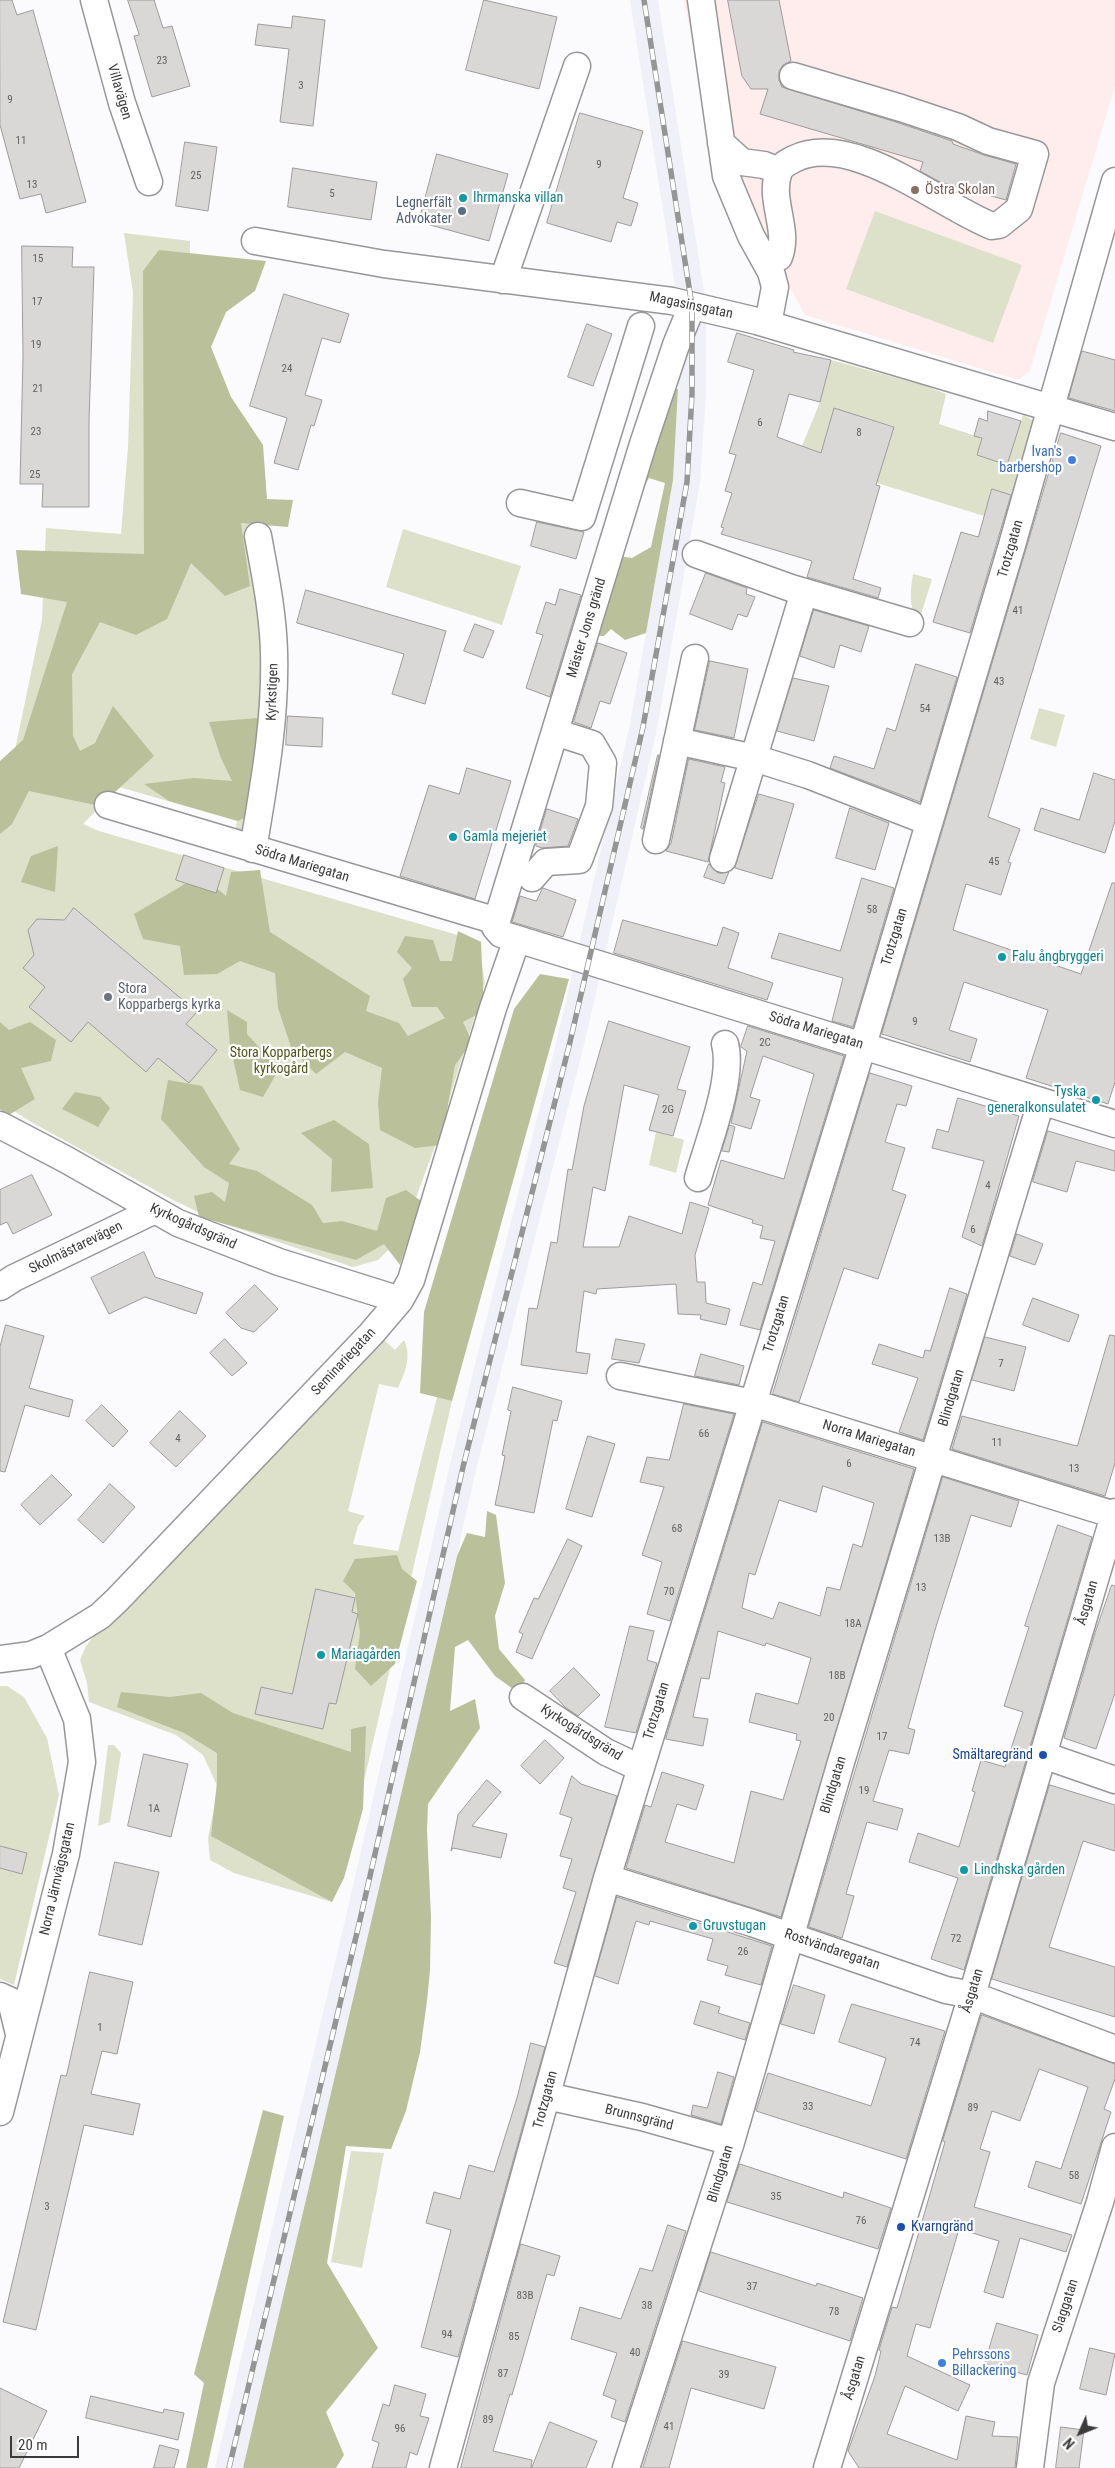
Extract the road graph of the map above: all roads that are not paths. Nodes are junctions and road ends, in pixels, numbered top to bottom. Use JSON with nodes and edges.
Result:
{"nodes":[{"id":1,"x":94,"y":0,"type":"edge"},
{"id":2,"x":701,"y":0,"type":"edge"},
{"id":3,"x":577,"y":66,"type":"dead end"},
{"id":4,"x":793,"y":76,"type":"dead end"},
{"id":5,"x":721,"y":143,"type":"junction"},
{"id":6,"x":779,"y":172,"type":"junction"},
{"id":7,"x":1115,"y":181,"type":"edge"},
{"id":8,"x":149,"y":182,"type":"dead end"},
{"id":9,"x":255,"y":241,"type":"dead end"},
{"id":10,"x":779,"y":257,"type":"dead end"},
{"id":11,"x":503,"y":280,"type":"junction"},
{"id":12,"x":692,"y":306,"type":"junction"},
{"id":13,"x":768,"y":324,"type":"junction"},
{"id":14,"x":641,"y":326,"type":"dead end"},
{"id":15,"x":1050,"y":407,"type":"junction"},
{"id":16,"x":1115,"y":427,"type":"edge"},
{"id":17,"x":520,"y":503,"type":"dead end"},
{"id":18,"x":258,"y":536,"type":"dead end"},
{"id":19,"x":696,"y":554,"type":"dead end"},
{"id":20,"x":804,"y":592,"type":"junction"},
{"id":21,"x":910,"y":623,"type":"dead end"},
{"id":22,"x":695,"y":658,"type":"dead end"},
{"id":23,"x":554,"y":732,"type":"junction"},
{"id":24,"x":677,"y":741,"type":"junction"},
{"id":25,"x":754,"y":758,"type":"junction"},
{"id":26,"x":108,"y":805,"type":"dead end"},
{"id":27,"x":930,"y":822,"type":"junction"},
{"id":28,"x":656,"y":840,"type":"dead end"},
{"id":29,"x":253,"y":849,"type":"junction"},
{"id":30,"x":723,"y":859,"type":"dead end"},
{"id":31,"x":532,"y":878,"type":"dead end"},
{"id":32,"x":497,"y":921,"type":"junction"},
{"id":33,"x":517,"y":939,"type":"junction"},
{"id":34,"x":725,"y":1044,"type":"dead end"},
{"id":35,"x":863,"y":1045,"type":"junction"},
{"id":36,"x":1041,"y":1102,"type":"junction"},
{"id":37,"x":1115,"y":1124,"type":"edge"},
{"id":38,"x":0,"y":1125,"type":"edge"},
{"id":39,"x":698,"y":1178,"type":"dead end"},
{"id":40,"x":153,"y":1211,"type":"junction"},
{"id":41,"x":0,"y":1287,"type":"edge"},
{"id":42,"x":400,"y":1300,"type":"junction"},
{"id":43,"x":620,"y":1376,"type":"dead end"},
{"id":44,"x":753,"y":1404,"type":"junction"},
{"id":45,"x":934,"y":1458,"type":"junction"},
{"id":46,"x":1115,"y":1514,"type":"edge"},
{"id":47,"x":48,"y":1648,"type":"junction"},
{"id":48,"x":0,"y":1659,"type":"edge"},
{"id":49,"x":523,"y":1697,"type":"dead end"},
{"id":50,"x":1043,"y":1755,"type":"junction"},
{"id":51,"x":640,"y":1768,"type":"junction"},
{"id":52,"x":1115,"y":1780,"type":"edge"},
{"id":53,"x":607,"y":1878,"type":"junction"},
{"id":54,"x":789,"y":1935,"type":"junction"},
{"id":55,"x":0,"y":1996,"type":"edge"},
{"id":56,"x":979,"y":1998,"type":"junction"},
{"id":57,"x":20,"y":2035,"type":"junction"},
{"id":58,"x":1115,"y":2049,"type":"edge"},
{"id":59,"x":547,"y":2096,"type":"junction"},
{"id":60,"x":0,"y":2112,"type":"edge"},
{"id":61,"x":731,"y":2142,"type":"junction"},
{"id":62,"x":1115,"y":2147,"type":"edge"},
{"id":63,"x":835,"y":2466,"type":"edge"},
{"id":64,"x":443,"y":2468,"type":"edge"},
{"id":65,"x":626,"y":2468,"type":"edge"},
{"id":66,"x":1030,"y":2468,"type":"edge"}],
"edges":[{"from":1,"to":8,"type":"street","name":"Villavägen"},
{"from":2,"to":5,"type":"street"},
{"from":3,"to":11,"type":"street"},
{"from":4,"to":6,"type":"street"},
{"from":5,"to":6,"type":"street"},
{"from":5,"to":13,"type":"street"},
{"from":6,"to":10,"type":"street"},
{"from":7,"to":15,"type":"street","name":"Trotzgatan"},
{"from":9,"to":11,"type":"street","name":"Magasinsgatan"},
{"from":11,"to":12,"type":"street","name":"Magasinsgatan"},
{"from":12,"to":13,"type":"street","name":"Magasinsgatan"},
{"from":12,"to":23,"type":"street","name":"Mäster Jons gränd"},
{"from":13,"to":15,"type":"street","name":"Magasinsgatan"},
{"from":14,"to":17,"type":"street"},
{"from":15,"to":16,"type":"street","name":"Magasinsgatan"},
{"from":15,"to":27,"type":"street","name":"Trotzgatan"},
{"from":18,"to":29,"type":"street","name":"Kyrkstigen"},
{"from":19,"to":20,"type":"street"},
{"from":20,"to":21,"type":"street"},
{"from":20,"to":25,"type":"street"},
{"from":22,"to":24,"type":"street"},
{"from":23,"to":31,"type":"street"},
{"from":23,"to":32,"type":"street","name":"Mäster Jons gränd"},
{"from":24,"to":25,"type":"street"},
{"from":24,"to":28,"type":"street"},
{"from":25,"to":27,"type":"street"},
{"from":25,"to":30,"type":"street"},
{"from":26,"to":29,"type":"street","name":"Södra Mariegatan"},
{"from":27,"to":35,"type":"street","name":"Trotzgatan"},
{"from":29,"to":32,"type":"street","name":"Södra Mariegatan"},
{"from":32,"to":33,"type":"street"},
{"from":33,"to":35,"type":"street","name":"Södra Mariegatan"},
{"from":33,"to":42,"type":"street","name":"Seminariegatan"},
{"from":34,"to":39,"type":"street"},
{"from":35,"to":36,"type":"street","name":"Södra Mariegatan"},
{"from":35,"to":44,"type":"street","name":"Trotzgatan"},
{"from":36,"to":37,"type":"street","name":"Södra Mariegatan"},
{"from":36,"to":45,"type":"street","name":"Blindgatan"},
{"from":38,"to":40,"type":"street","name":"Kyrkogårdsgränd"},
{"from":40,"to":41,"type":"street","name":"Skolmästarevägen"},
{"from":40,"to":42,"type":"street","name":"Kyrkogårdsgränd"},
{"from":42,"to":47,"type":"street","name":"Seminariegatan"},
{"from":43,"to":44,"type":"street","name":"Norra Mariegatan"},
{"from":44,"to":45,"type":"street","name":"Norra Mariegatan"},
{"from":44,"to":51,"type":"street","name":"Trotzgatan"},
{"from":45,"to":46,"type":"street","name":"Norra Mariegatan"},
{"from":45,"to":54,"type":"street","name":"Blindgatan"},
{"from":46,"to":50,"type":"street","name":"Åsgatan"},
{"from":47,"to":48,"type":"street","name":"Seminariegatan"},
{"from":47,"to":57,"type":"street","name":"Norra Järnvägsgatan"},
{"from":49,"to":51,"type":"street","name":"Kyrkogårdsgränd"},
{"from":50,"to":52,"type":"street"},
{"from":50,"to":56,"type":"street","name":"Åsgatan"},
{"from":51,"to":53,"type":"street","name":"Trotzgatan"},
{"from":53,"to":54,"type":"street","name":"Rostvändaregatan"},
{"from":53,"to":59,"type":"street","name":"Trotzgatan"},
{"from":54,"to":56,"type":"street","name":"Rostvändaregatan"},
{"from":54,"to":61,"type":"street","name":"Blindgatan"},
{"from":55,"to":57,"type":"street"},
{"from":56,"to":58,"type":"street","name":"Rostvändaregatan"},
{"from":56,"to":63,"type":"street","name":"Åsgatan"},
{"from":57,"to":60,"type":"street","name":"Norra Järnvägsgatan"},
{"from":59,"to":61,"type":"street","name":"Brunnsgränd"},
{"from":59,"to":64,"type":"street","name":"Trotzgatan"},
{"from":61,"to":65,"type":"street","name":"Blindgatan"},
{"from":62,"to":66,"type":"street","name":"Slaggatan"}]}
